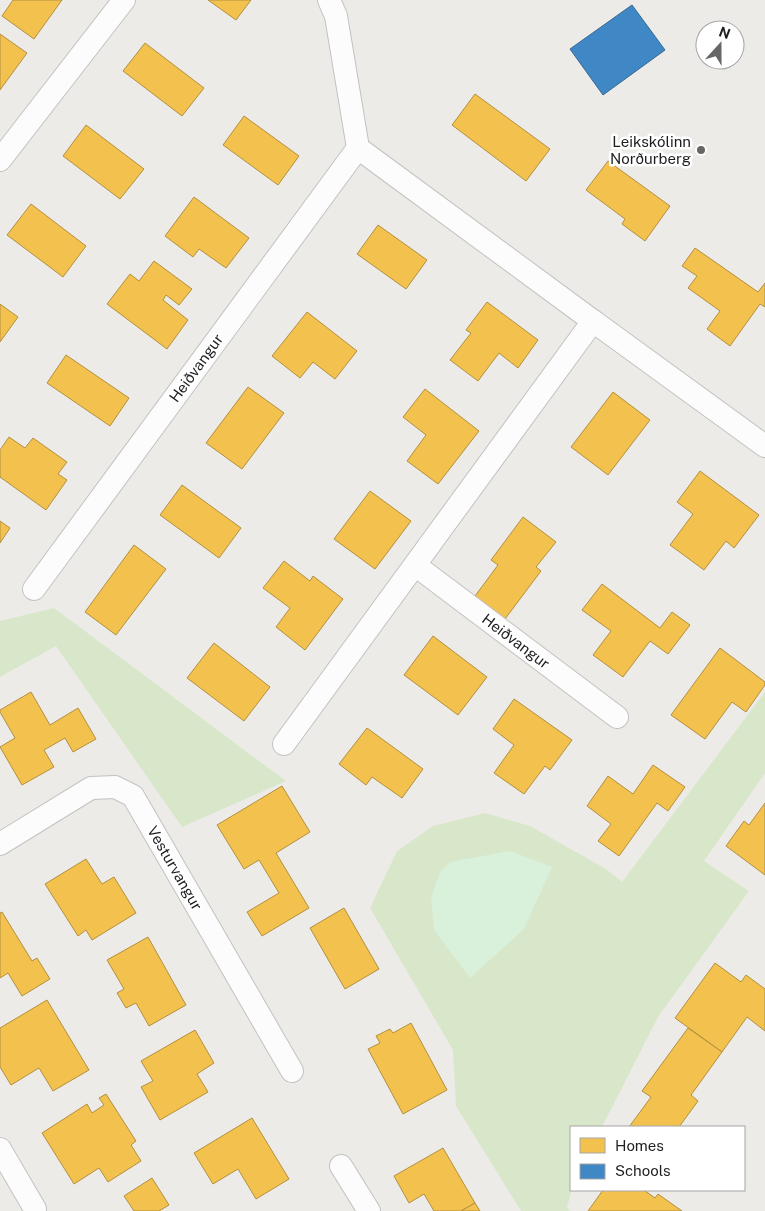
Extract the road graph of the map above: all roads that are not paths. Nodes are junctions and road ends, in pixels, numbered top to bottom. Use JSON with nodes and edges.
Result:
{"nodes":[{"id":1,"x":124,"y":0,"type":"edge"},
{"id":2,"x":329,"y":0,"type":"edge"},
{"id":3,"x":358,"y":148,"type":"junction"},
{"id":4,"x":0,"y":160,"type":"edge"},
{"id":5,"x":593,"y":321,"type":"junction"},
{"id":6,"x":765,"y":446,"type":"edge"},
{"id":7,"x":415,"y":565,"type":"junction"},
{"id":8,"x":34,"y":589,"type":"dead end"},
{"id":9,"x":617,"y":717,"type":"dead end"},
{"id":10,"x":284,"y":744,"type":"dead end"},
{"id":11,"x":0,"y":844,"type":"edge"},
{"id":12,"x":292,"y":1071,"type":"dead end"},
{"id":13,"x":0,"y":1149,"type":"edge"},
{"id":14,"x":342,"y":1166,"type":"dead end"},
{"id":15,"x":35,"y":1208,"type":"dead end"},
{"id":16,"x":369,"y":1211,"type":"edge"}],
"edges":[{"from":1,"to":4,"type":"street"},
{"from":2,"to":3,"type":"street"},
{"from":3,"to":5,"type":"street"},
{"from":3,"to":8,"type":"street","name":"Heiðvangur"},
{"from":5,"to":6,"type":"street"},
{"from":5,"to":7,"type":"street"},
{"from":7,"to":9,"type":"street","name":"Heiðvangur"},
{"from":7,"to":10,"type":"street"},
{"from":11,"to":12,"type":"street","name":"Vesturvangur"},
{"from":13,"to":15,"type":"street"},
{"from":14,"to":16,"type":"street"}]}
